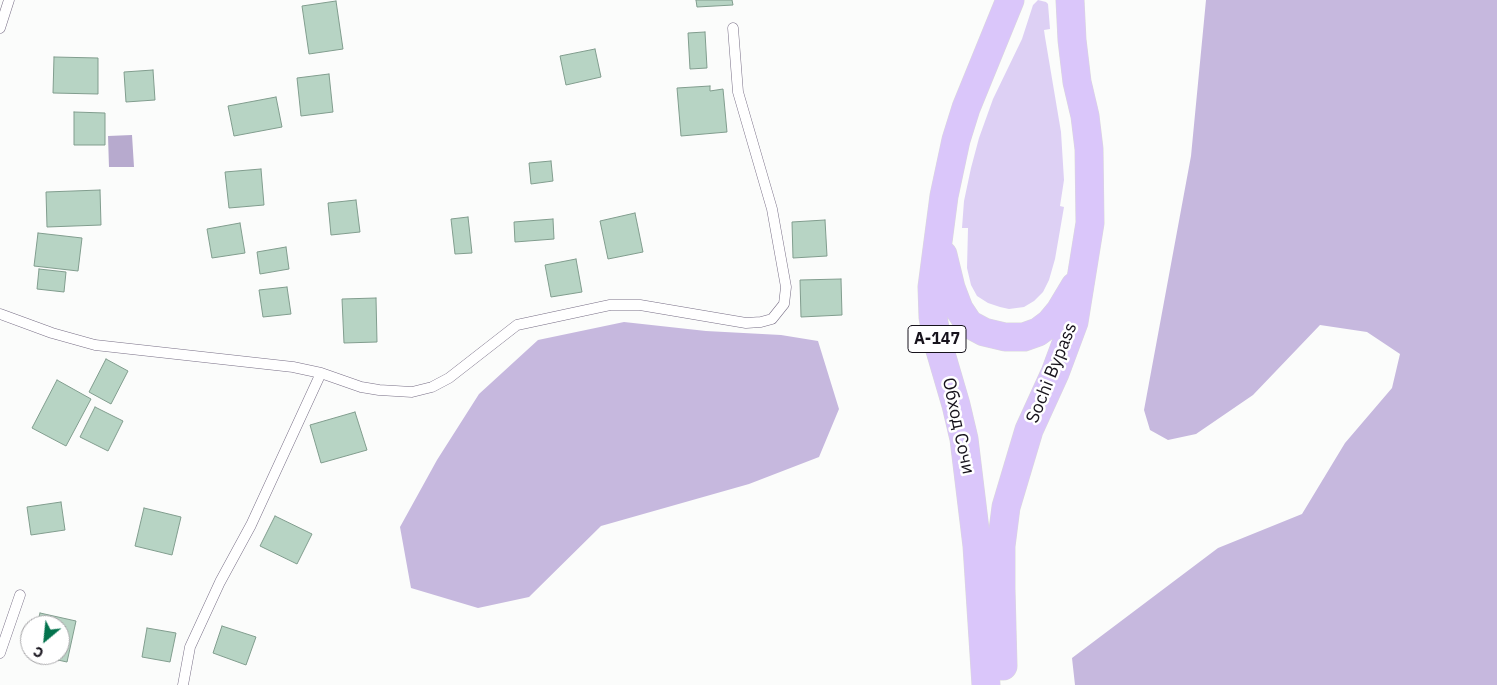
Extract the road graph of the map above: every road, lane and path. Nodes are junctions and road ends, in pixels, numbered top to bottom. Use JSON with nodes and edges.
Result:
{"nodes":[{"id":1,"x":9,"y":0,"type":"edge"},
{"id":2,"x":1010,"y":0,"type":"edge"},
{"id":3,"x":1070,"y":0,"type":"edge"},
{"id":4,"x":0,"y":28,"type":"edge"},
{"id":5,"x":733,"y":28,"type":"dead end"},
{"id":6,"x":939,"y":239,"type":"junction"},
{"id":7,"x":1081,"y":275,"type":"junction"},
{"id":8,"x":0,"y":314,"type":"edge"},
{"id":9,"x":321,"y":373,"type":"junction"},
{"id":10,"x":20,"y":595,"type":"dead end"},
{"id":11,"x":0,"y":653,"type":"edge"},
{"id":12,"x":182,"y":685,"type":"edge"},
{"id":13,"x":986,"y":685,"type":"edge"},
{"id":14,"x":1004,"y":685,"type":"edge"}],
"edges":[{"from":1,"to":4,"type":"lane"},
{"from":2,"to":6,"type":"highway","name":"Обход Сочи","number":"А-147"},
{"from":3,"to":7,"type":"highway","name":"Sochi Bypass","number":"А-147"},
{"from":5,"to":9,"type":"lane"},
{"from":6,"to":7,"type":"highway","number":"А-147"},
{"from":6,"to":13,"type":"highway","name":"Обход Сочи","number":"А-147"},
{"from":7,"to":14,"type":"highway","name":"Sochi Bypass","number":"А-147"},
{"from":8,"to":9,"type":"lane"},
{"from":9,"to":12,"type":"lane"},
{"from":10,"to":11,"type":"lane"}]}
